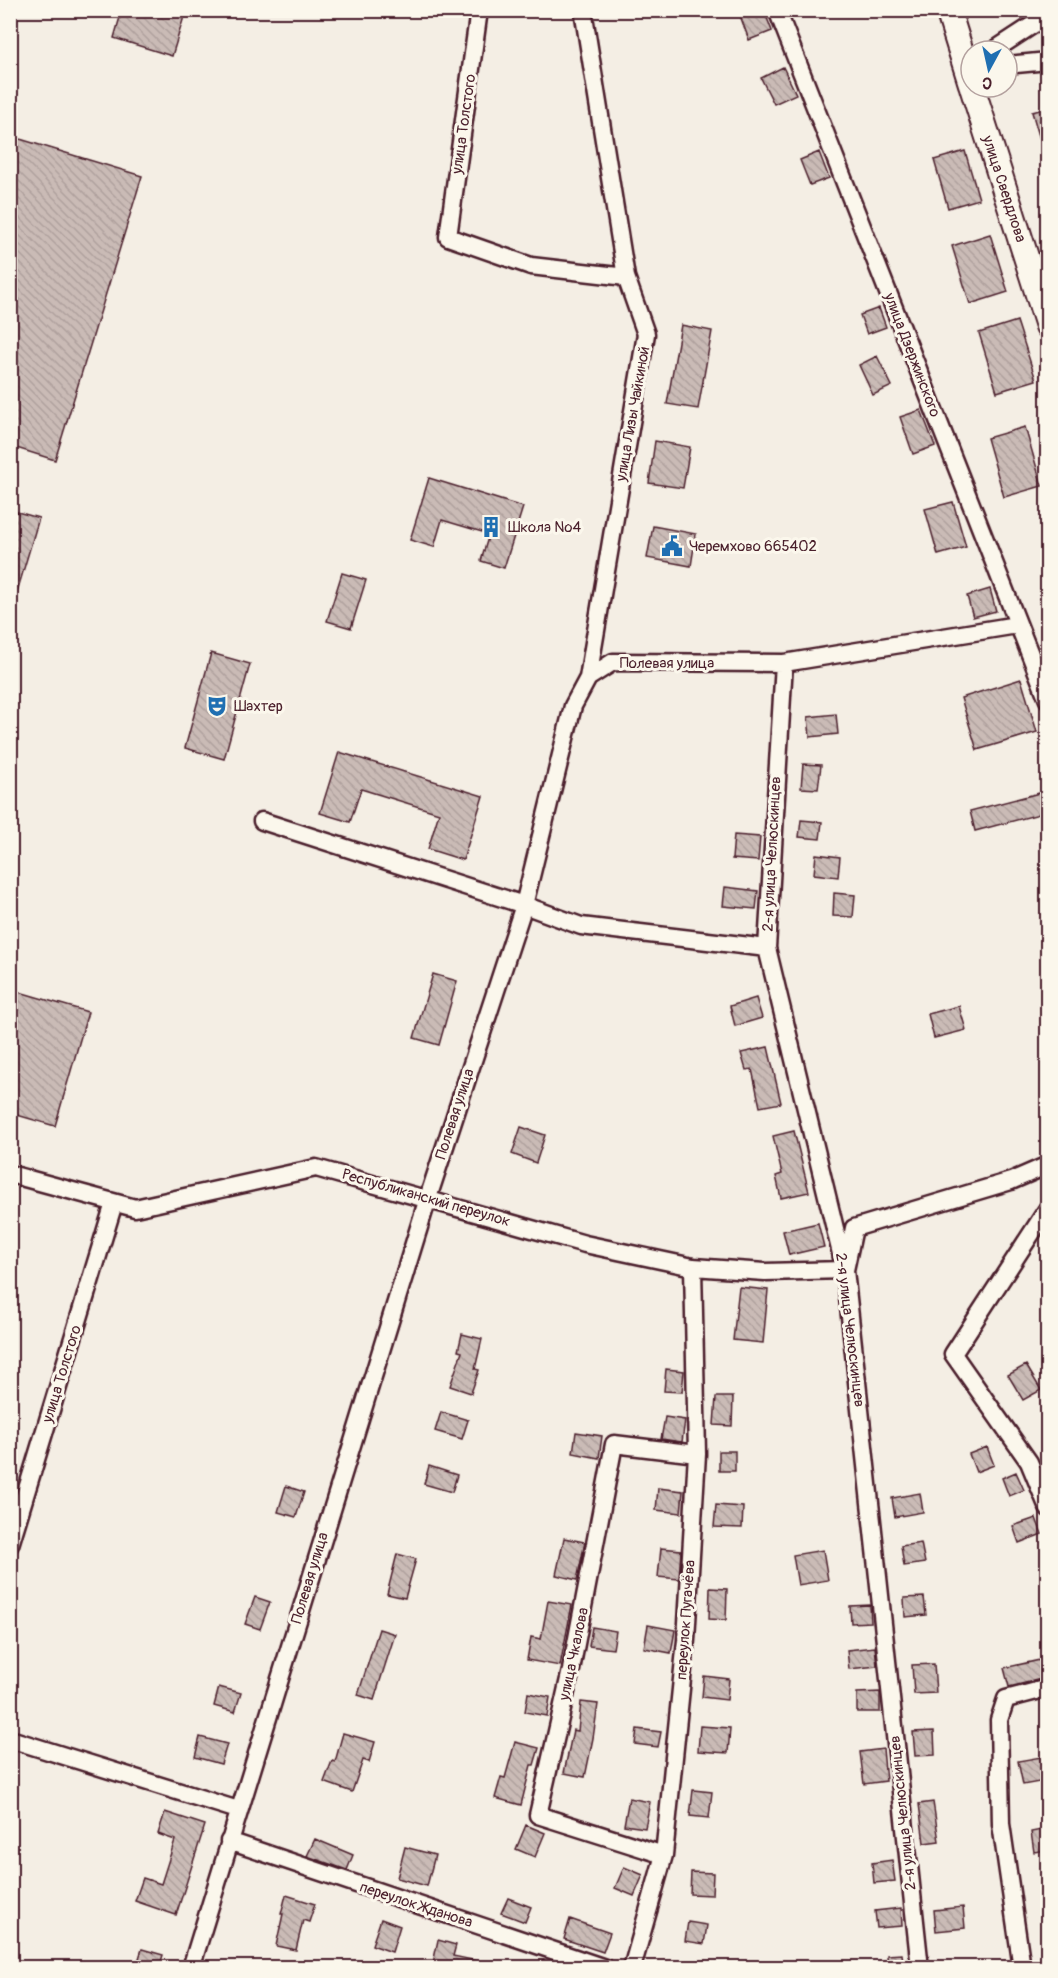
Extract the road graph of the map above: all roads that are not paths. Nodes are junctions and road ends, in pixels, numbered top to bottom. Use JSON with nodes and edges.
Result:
{"nodes":[{"id":1,"x":479,"y":10,"type":"edge"},
{"id":2,"x":584,"y":10,"type":"edge"},
{"id":3,"x":777,"y":10,"type":"edge"},
{"id":4,"x":948,"y":10,"type":"edge"},
{"id":5,"x":1047,"y":15,"type":"edge"},
{"id":6,"x":1011,"y":39,"type":"edge"},
{"id":7,"x":959,"y":42,"type":"edge"},
{"id":8,"x":1047,"y":61,"type":"edge"},
{"id":9,"x":1019,"y":64,"type":"edge"},
{"id":10,"x":978,"y":99,"type":"edge"},
{"id":11,"x":626,"y":277,"type":"junction"},
{"id":12,"x":1047,"y":326,"type":"edge"},
{"id":13,"x":1017,"y":625,"type":"junction"},
{"id":14,"x":784,"y":663,"type":"junction"},
{"id":15,"x":588,"y":678,"type":"junction"},
{"id":16,"x":1047,"y":700,"type":"edge"},
{"id":17,"x":262,"y":820,"type":"dead end"},
{"id":18,"x":524,"y":905,"type":"junction"},
{"id":19,"x":766,"y":948,"type":"junction"},
{"id":20,"x":1047,"y":1165,"type":"edge"},
{"id":21,"x":10,"y":1174,"type":"edge"},
{"id":22,"x":428,"y":1198,"type":"junction"},
{"id":23,"x":114,"y":1203,"type":"junction"},
{"id":24,"x":1047,"y":1208,"type":"edge"},
{"id":25,"x":693,"y":1267,"type":"junction"},
{"id":26,"x":845,"y":1270,"type":"junction"},
{"id":27,"x":697,"y":1454,"type":"junction"},
{"id":28,"x":1047,"y":1508,"type":"edge"},
{"id":29,"x":10,"y":1545,"type":"edge"},
{"id":30,"x":1047,"y":1688,"type":"edge"},
{"id":31,"x":10,"y":1739,"type":"edge"},
{"id":32,"x":238,"y":1810,"type":"junction"},
{"id":33,"x":229,"y":1841,"type":"junction"},
{"id":34,"x":664,"y":1855,"type":"junction"},
{"id":35,"x":191,"y":1968,"type":"edge"},
{"id":36,"x":605,"y":1968,"type":"edge"},
{"id":37,"x":632,"y":1968,"type":"edge"},
{"id":38,"x":920,"y":1968,"type":"edge"},
{"id":39,"x":1023,"y":1968,"type":"edge"}],
"edges":[{"from":1,"to":11,"type":"street","name":"улица Толстого"},
{"from":2,"to":11,"type":"street","name":"улица Лизы Чайкиной"},
{"from":3,"to":13,"type":"street","name":"улица Дзержинского"},
{"from":4,"to":7,"type":"street","name":"улица Свердлова"},
{"from":5,"to":6,"type":"street"},
{"from":8,"to":9,"type":"street"},
{"from":10,"to":12,"type":"street","name":"улица Свердлова"},
{"from":11,"to":15,"type":"street","name":"улица Лизы Чайкиной"},
{"from":13,"to":14,"type":"street","name":"Полевая улица"},
{"from":13,"to":16,"type":"street","name":"улица Дзержинского"},
{"from":14,"to":15,"type":"street","name":"Полевая улица"},
{"from":14,"to":19,"type":"street","name":"2-я улица Челюскинцев"},
{"from":15,"to":18,"type":"street","name":"Полевая улица"},
{"from":17,"to":18,"type":"street"},
{"from":18,"to":19,"type":"street"},
{"from":18,"to":22,"type":"street","name":"Полевая улица"},
{"from":19,"to":26,"type":"street","name":"2-я улица Челюскинцев"},
{"from":20,"to":26,"type":"street"},
{"from":21,"to":23,"type":"street","name":"Республиканский переулок"},
{"from":22,"to":23,"type":"street","name":"Республиканский переулок"},
{"from":22,"to":25,"type":"street","name":"Республиканский переулок"},
{"from":22,"to":32,"type":"street","name":"Полевая улица"},
{"from":23,"to":29,"type":"street","name":"улица Толстого"},
{"from":24,"to":28,"type":"street"},
{"from":25,"to":26,"type":"street","name":"Республиканский переулок"},
{"from":25,"to":27,"type":"street","name":"переулок Пугачёва"},
{"from":26,"to":38,"type":"street","name":"2-я улица Челюскинцев"},
{"from":27,"to":34,"type":"street","name":"переулок Пугачёва"},
{"from":27,"to":34,"type":"street","name":"улица Чкалова"},
{"from":30,"to":39,"type":"street"},
{"from":31,"to":32,"type":"street"},
{"from":32,"to":33,"type":"street","name":"Полевая улица"},
{"from":33,"to":35,"type":"street","name":"Полевая улица"},
{"from":33,"to":36,"type":"street","name":"переулок Жданова"},
{"from":34,"to":37,"type":"street","name":"переулок Пугачёва"}]}
